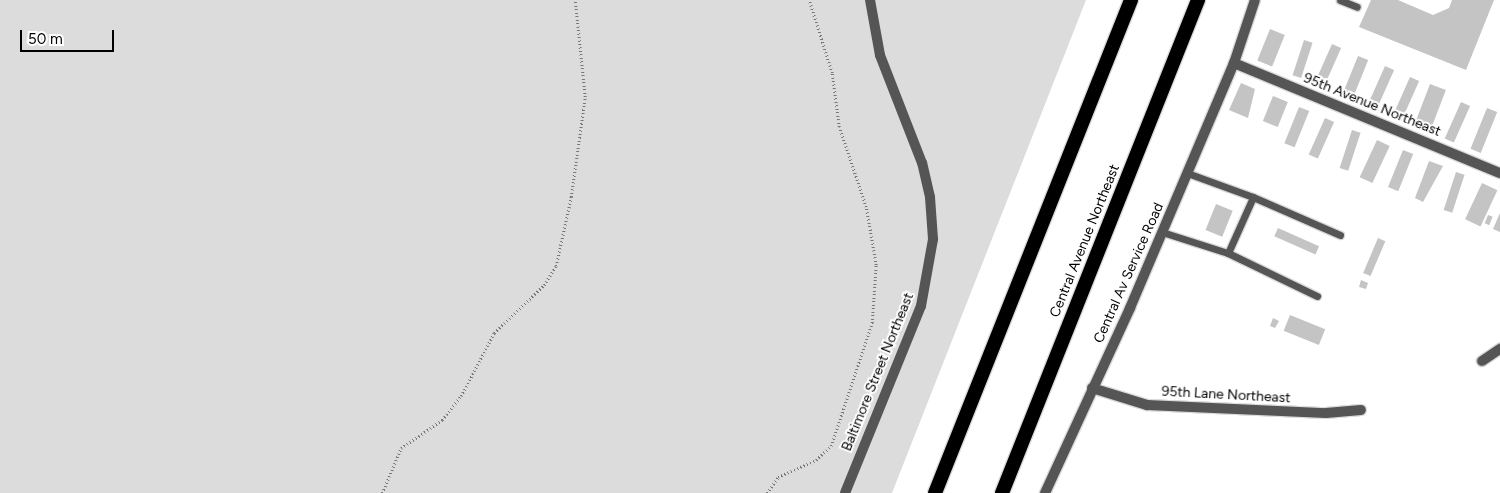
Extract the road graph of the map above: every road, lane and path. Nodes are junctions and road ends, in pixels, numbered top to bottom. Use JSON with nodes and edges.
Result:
{"nodes":[{"id":1,"x":575,"y":0,"type":"edge"},
{"id":2,"x":809,"y":0,"type":"edge"},
{"id":3,"x":870,"y":0,"type":"edge"},
{"id":4,"x":1130,"y":0,"type":"edge"},
{"id":5,"x":1198,"y":0,"type":"edge"},
{"id":6,"x":1255,"y":0,"type":"edge"},
{"id":7,"x":1340,"y":0,"type":"edge"},
{"id":8,"x":1357,"y":7,"type":"dead end"},
{"id":9,"x":1234,"y":63,"type":"junction"},
{"id":10,"x":1187,"y":173,"type":"junction"},
{"id":11,"x":1500,"y":173,"type":"edge"},
{"id":12,"x":1253,"y":197,"type":"junction"},
{"id":13,"x":1162,"y":232,"type":"junction"},
{"id":14,"x":1340,"y":235,"type":"dead end"},
{"id":15,"x":1228,"y":253,"type":"junction"},
{"id":16,"x":1317,"y":296,"type":"dead end"},
{"id":17,"x":1500,"y":349,"type":"edge"},
{"id":18,"x":1482,"y":361,"type":"dead end"},
{"id":19,"x":1092,"y":388,"type":"junction"},
{"id":20,"x":1361,"y":410,"type":"dead end"},
{"id":21,"x":382,"y":493,"type":"edge"},
{"id":22,"x":767,"y":493,"type":"edge"},
{"id":23,"x":845,"y":493,"type":"edge"},
{"id":24,"x":935,"y":493,"type":"edge"},
{"id":25,"x":1002,"y":493,"type":"edge"},
{"id":26,"x":1045,"y":493,"type":"edge"}],
"edges":[{"from":1,"to":21,"type":"path"},
{"from":2,"to":22,"type":"path"},
{"from":3,"to":23,"type":"street","name":"Baltimore Street Northeast"},
{"from":4,"to":24,"type":"highway"},
{"from":5,"to":25,"type":"highway","name":"Central Avenue Northeast"},
{"from":6,"to":9,"type":"street","name":"Central Av Service Road"},
{"from":7,"to":8,"type":"lane"},
{"from":9,"to":10,"type":"street","name":"Central Av Service Road"},
{"from":9,"to":11,"type":"street","name":"95th Avenue Northeast"},
{"from":10,"to":12,"type":"lane"},
{"from":10,"to":13,"type":"street","name":"Central Av Service Road"},
{"from":12,"to":14,"type":"lane"},
{"from":12,"to":15,"type":"lane"},
{"from":13,"to":15,"type":"lane"},
{"from":13,"to":19,"type":"street","name":"Central Av Service Road"},
{"from":15,"to":16,"type":"lane"},
{"from":17,"to":18,"type":"street"},
{"from":19,"to":20,"type":"street","name":"95th Lane Northeast"},
{"from":19,"to":26,"type":"street","name":"Central Av Service Road"}]}
